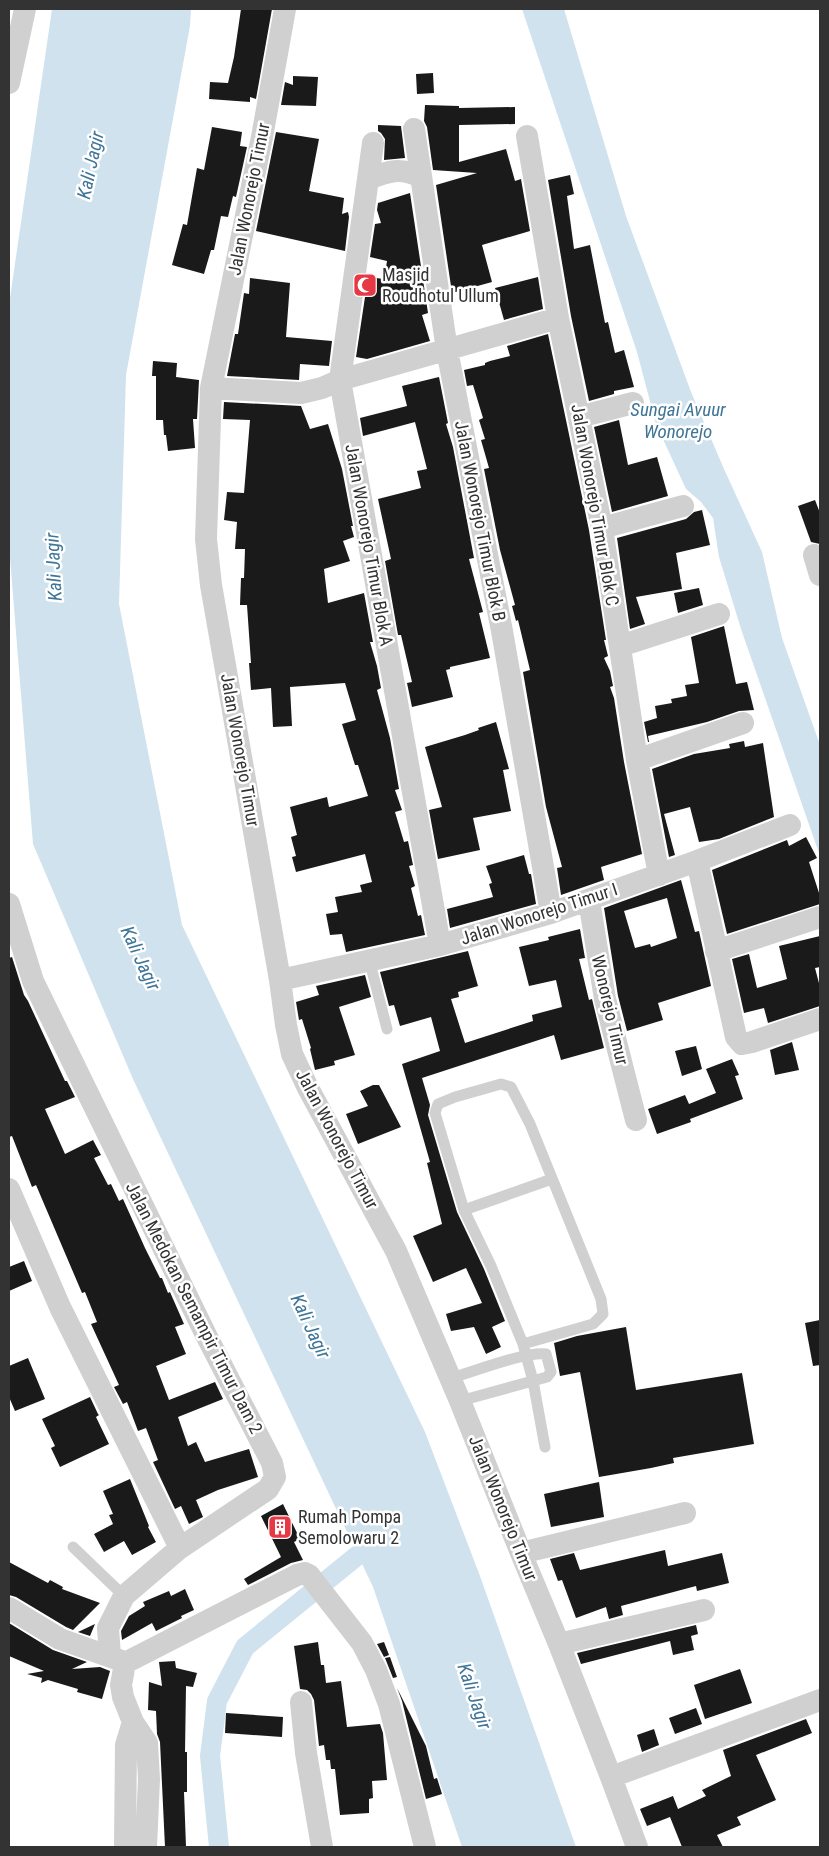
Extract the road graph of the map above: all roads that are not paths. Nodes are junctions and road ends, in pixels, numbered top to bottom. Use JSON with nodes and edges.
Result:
{"nodes":[{"id":1,"x":25,"y":9,"type":"edge"},
{"id":2,"x":285,"y":9,"type":"edge"},
{"id":3,"x":9,"y":83,"type":"edge"},
{"id":4,"x":414,"y":129,"type":"dead end"},
{"id":5,"x":528,"y":136,"type":"dead end"},
{"id":6,"x":372,"y":143,"type":"dead end"},
{"id":7,"x":421,"y":177,"type":"junction"},
{"id":8,"x":368,"y":179,"type":"junction"},
{"id":9,"x":558,"y":318,"type":"junction"},
{"id":10,"x":447,"y":350,"type":"junction"},
{"id":11,"x":340,"y":380,"type":"junction"},
{"id":12,"x":211,"y":388,"type":"junction"},
{"id":13,"x":633,"y":403,"type":"dead end"},
{"id":14,"x":579,"y":417,"type":"junction"},
{"id":15,"x":683,"y":506,"type":"dead end"},
{"id":16,"x":602,"y":528,"type":"junction"},
{"id":17,"x":719,"y":614,"type":"dead end"},
{"id":18,"x":620,"y":646,"type":"junction"},
{"id":19,"x":743,"y":723,"type":"dead end"},
{"id":20,"x":638,"y":760,"type":"junction"},
{"id":21,"x":790,"y":825,"type":"dead end"},
{"id":22,"x":697,"y":862,"type":"junction"},
{"id":23,"x":658,"y":875,"type":"junction"},
{"id":24,"x":589,"y":900,"type":"junction"},
{"id":25,"x":551,"y":913,"type":"junction"},
{"id":26,"x":10,"y":914,"type":"edge"},
{"id":27,"x":820,"y":917,"type":"edge"},
{"id":28,"x":440,"y":945,"type":"junction"},
{"id":29,"x":716,"y":951,"type":"junction"},
{"id":30,"x":369,"y":959,"type":"junction"},
{"id":31,"x":280,"y":980,"type":"junction"},
{"id":32,"x":820,"y":1019,"type":"edge"},
{"id":33,"x":387,"y":1029,"type":"dead end"},
{"id":34,"x":636,"y":1120,"type":"dead end"},
{"id":35,"x":552,"y":1179,"type":"junction"},
{"id":36,"x":9,"y":1189,"type":"edge"},
{"id":37,"x":464,"y":1210,"type":"junction"},
{"id":38,"x":525,"y":1350,"type":"junction"},
{"id":39,"x":451,"y":1378,"type":"junction"},
{"id":40,"x":532,"y":1381,"type":"junction"},
{"id":41,"x":460,"y":1401,"type":"junction"},
{"id":42,"x":545,"y":1447,"type":"dead end"},
{"id":43,"x":685,"y":1512,"type":"dead end"},
{"id":44,"x":73,"y":1547,"type":"dead end"},
{"id":45,"x":180,"y":1548,"type":"junction"},
{"id":46,"x":521,"y":1553,"type":"junction"},
{"id":47,"x":124,"y":1596,"type":"junction"},
{"id":48,"x":9,"y":1608,"type":"edge"},
{"id":49,"x":704,"y":1610,"type":"dead end"},
{"id":50,"x":559,"y":1644,"type":"junction"},
{"id":51,"x":118,"y":1660,"type":"junction"},
{"id":52,"x":820,"y":1700,"type":"edge"},
{"id":53,"x":301,"y":1702,"type":"dead end"},
{"id":54,"x":133,"y":1722,"type":"junction"},
{"id":55,"x":611,"y":1777,"type":"junction"},
{"id":56,"x":125,"y":1847,"type":"edge"},
{"id":57,"x":146,"y":1847,"type":"edge"},
{"id":58,"x":322,"y":1847,"type":"edge"},
{"id":59,"x":425,"y":1847,"type":"edge"},
{"id":60,"x":637,"y":1847,"type":"edge"}],
"edges":[{"from":1,"to":3,"type":"street"},
{"from":2,"to":12,"type":"street","name":"Jalan Wonorejo Timur"},
{"from":4,"to":7,"type":"street","name":"Jalan Wonorejo Timur Blok B"},
{"from":5,"to":9,"type":"street","name":"Jalan Wonorejo Timur Blok C"},
{"from":6,"to":8,"type":"street","name":"Jalan Wonorejo Timur Blok A"},
{"from":7,"to":8,"type":"street"},
{"from":7,"to":10,"type":"street","name":"Jalan Wonorejo Timur Blok B"},
{"from":8,"to":11,"type":"street","name":"Jalan Wonorejo Timur Blok A"},
{"from":9,"to":10,"type":"street"},
{"from":9,"to":14,"type":"street","name":"Jalan Wonorejo Timur Blok C"},
{"from":10,"to":11,"type":"street"},
{"from":10,"to":25,"type":"street","name":"Jalan Wonorejo Timur Blok B"},
{"from":11,"to":12,"type":"street"},
{"from":11,"to":28,"type":"street","name":"Jalan Wonorejo Timur Blok A"},
{"from":12,"to":31,"type":"street","name":"Jalan Wonorejo Timur"},
{"from":13,"to":14,"type":"street"},
{"from":14,"to":16,"type":"street","name":"Jalan Wonorejo Timur Blok C"},
{"from":15,"to":16,"type":"street"},
{"from":16,"to":18,"type":"street","name":"Jalan Wonorejo Timur Blok C"},
{"from":17,"to":18,"type":"street"},
{"from":18,"to":20,"type":"street","name":"Jalan Wonorejo Timur Blok C"},
{"from":19,"to":20,"type":"street"},
{"from":20,"to":23,"type":"street","name":"Jalan Wonorejo Timur Blok C"},
{"from":21,"to":22,"type":"street","name":"Jalan Wonorejo Timur I"},
{"from":22,"to":23,"type":"street","name":"Jalan Wonorejo Timur I"},
{"from":22,"to":29,"type":"street"},
{"from":23,"to":24,"type":"street","name":"Jalan Wonorejo Timur I"},
{"from":24,"to":25,"type":"street","name":"Jalan Wonorejo Timur I"},
{"from":24,"to":34,"type":"street","name":"Wonorejo Timur"},
{"from":25,"to":28,"type":"street","name":"Jalan Wonorejo Timur I"},
{"from":26,"to":45,"type":"street","name":"Jalan Medokan Semampir Timur Dam 2"},
{"from":27,"to":29,"type":"street"},
{"from":28,"to":30,"type":"street","name":"Jalan Wonorejo Timur I"},
{"from":29,"to":32,"type":"street"},
{"from":30,"to":31,"type":"street","name":"Jalan Wonorejo Timur I"},
{"from":30,"to":33,"type":"lane"},
{"from":31,"to":39,"type":"street","name":"Jalan Wonorejo Timur"},
{"from":35,"to":37,"type":"lane"},
{"from":35,"to":37,"type":"lane"},
{"from":35,"to":38,"type":"lane"},
{"from":36,"to":45,"type":"street"},
{"from":37,"to":38,"type":"lane"},
{"from":38,"to":39,"type":"lane"},
{"from":38,"to":40,"type":"lane"},
{"from":38,"to":40,"type":"lane"},
{"from":39,"to":41,"type":"street","name":"Jalan Wonorejo Timur"},
{"from":40,"to":41,"type":"lane"},
{"from":40,"to":42,"type":"lane"},
{"from":41,"to":46,"type":"street","name":"Jalan Wonorejo Timur"},
{"from":43,"to":46,"type":"street"},
{"from":44,"to":47,"type":"lane"},
{"from":45,"to":47,"type":"street","name":"Jalan Medokan Semampir Timur Dam 2"},
{"from":46,"to":50,"type":"street","name":"Jalan Wonorejo Timur"},
{"from":47,"to":51,"type":"street","name":"Jalan Medokan Semampir Timur Dam 2"},
{"from":48,"to":51,"type":"street"},
{"from":49,"to":50,"type":"street"},
{"from":50,"to":55,"type":"street","name":"Jalan Wonorejo Timur"},
{"from":51,"to":54,"type":"street","name":"Jalan Medokan Semampir Timur Dam 2"},
{"from":51,"to":59,"type":"street"},
{"from":52,"to":55,"type":"street"},
{"from":53,"to":58,"type":"street"},
{"from":54,"to":56,"type":"street"},
{"from":54,"to":57,"type":"street","name":"Jalan Medokan Semampir Timur Dam 2"},
{"from":55,"to":60,"type":"street","name":"Jalan Wonorejo Timur"}]}
